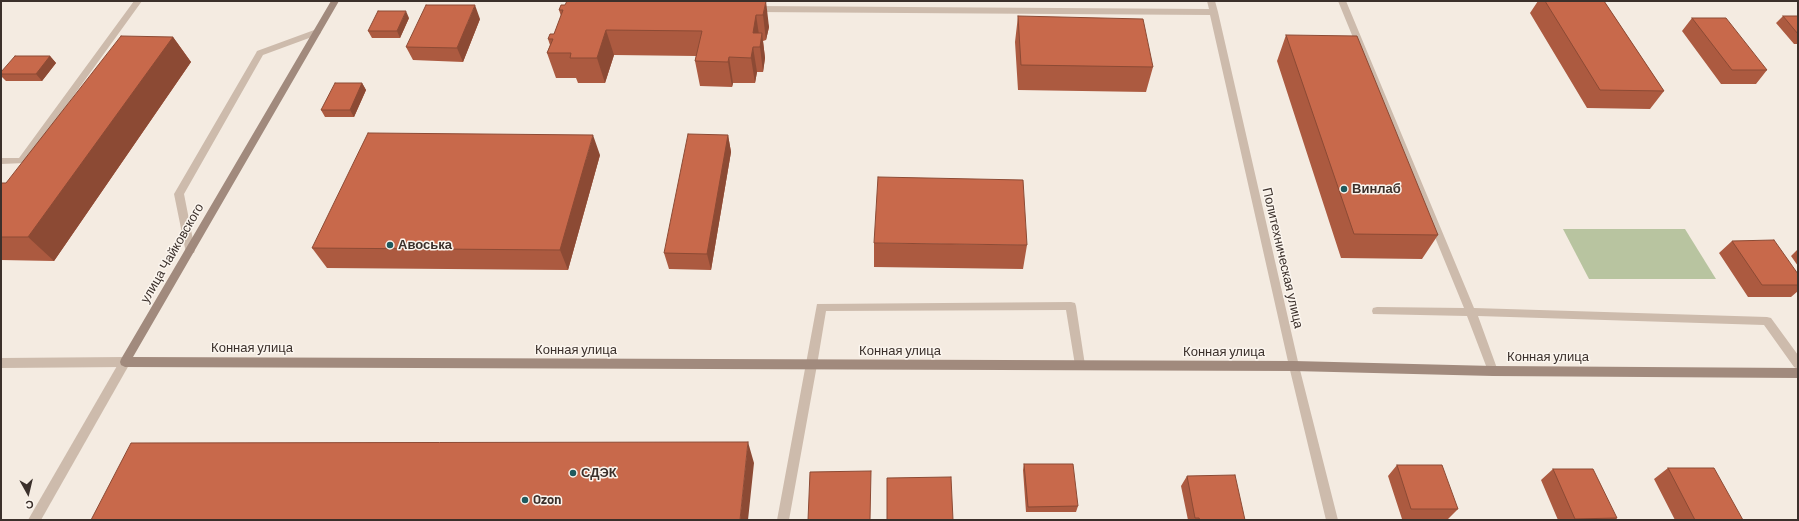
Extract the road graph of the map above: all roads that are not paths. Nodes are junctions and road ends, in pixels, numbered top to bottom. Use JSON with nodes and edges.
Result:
{"nodes":[{"id":1,"x":138,"y":1,"type":"edge"},
{"id":2,"x":335,"y":1,"type":"edge"},
{"id":3,"x":1211,"y":1,"type":"edge"},
{"id":4,"x":1342,"y":1,"type":"edge"},
{"id":5,"x":747,"y":9,"type":"edge"},
{"id":6,"x":1214,"y":12,"type":"junction"},
{"id":7,"x":317,"y":32,"type":"junction"},
{"id":8,"x":1,"y":161,"type":"edge"},
{"id":9,"x":190,"y":250,"type":"junction"},
{"id":10,"x":1377,"y":311,"type":"dead end"},
{"id":11,"x":1471,"y":312,"type":"junction"},
{"id":12,"x":125,"y":362,"type":"junction"},
{"id":13,"x":1,"y":363,"type":"edge"},
{"id":14,"x":812,"y":364,"type":"junction"},
{"id":15,"x":1798,"y":364,"type":"edge"},
{"id":16,"x":1080,"y":365,"type":"junction"},
{"id":17,"x":1294,"y":366,"type":"junction"},
{"id":18,"x":1493,"y":371,"type":"junction"},
{"id":19,"x":1798,"y":373,"type":"edge"},
{"id":20,"x":34,"y":520,"type":"edge"},
{"id":21,"x":783,"y":520,"type":"edge"},
{"id":22,"x":1332,"y":520,"type":"edge"}],
"edges":[{"from":1,"to":8,"type":"street"},
{"from":2,"to":7,"type":"main road","name":"улица Чайковского"},
{"from":3,"to":6,"type":"street","name":"Политехническая улица"},
{"from":4,"to":11,"type":"street"},
{"from":5,"to":6,"type":"street"},
{"from":6,"to":17,"type":"street","name":"Политехническая улица"},
{"from":7,"to":9,"type":"main road","name":"улица Чайковского"},
{"from":7,"to":9,"type":"street"},
{"from":9,"to":12,"type":"main road","name":"улица Чайковского"},
{"from":10,"to":11,"type":"street"},
{"from":11,"to":15,"type":"street"},
{"from":11,"to":18,"type":"street"},
{"from":12,"to":13,"type":"street","name":"Конная улица"},
{"from":12,"to":14,"type":"main road","name":"Конная улица"},
{"from":12,"to":20,"type":"street","name":"улица Чайковского"},
{"from":14,"to":16,"type":"main road","name":"Конная улица"},
{"from":14,"to":16,"type":"street"},
{"from":14,"to":21,"type":"street"},
{"from":16,"to":17,"type":"main road","name":"Конная улица"},
{"from":17,"to":18,"type":"main road","name":"Конная улица"},
{"from":17,"to":22,"type":"street","name":"Политехническая улица"},
{"from":18,"to":19,"type":"main road","name":"Конная улица"}]}
